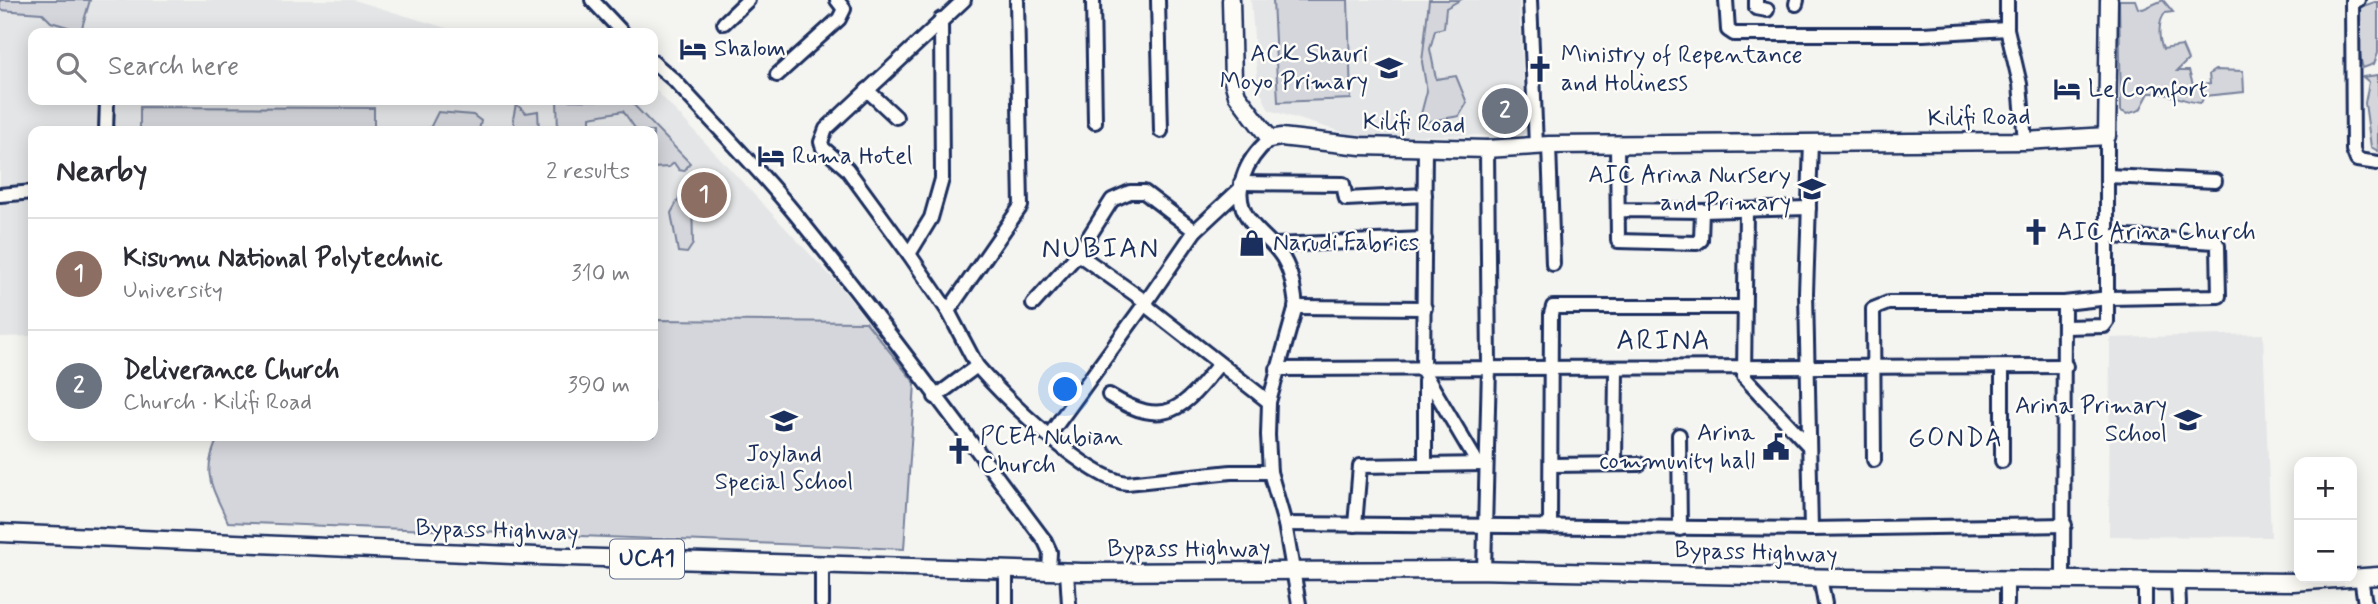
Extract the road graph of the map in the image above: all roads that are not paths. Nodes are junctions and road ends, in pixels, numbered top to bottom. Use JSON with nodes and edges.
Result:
{"nodes":[{"id":1,"x":592,"y":0,"type":"edge"},
{"id":2,"x":748,"y":0,"type":"edge"},
{"id":3,"x":837,"y":0,"type":"edge"},
{"id":4,"x":964,"y":0,"type":"edge"},
{"id":5,"x":1017,"y":0,"type":"edge"},
{"id":6,"x":1093,"y":0,"type":"edge"},
{"id":7,"x":1157,"y":0,"type":"edge"},
{"id":8,"x":1231,"y":0,"type":"edge"},
{"id":9,"x":1530,"y":0,"type":"edge"},
{"id":10,"x":1726,"y":0,"type":"edge"},
{"id":11,"x":1756,"y":0,"type":"edge"},
{"id":12,"x":2007,"y":0,"type":"edge"},
{"id":13,"x":2109,"y":0,"type":"edge"},
{"id":14,"x":2358,"y":0,"type":"edge"},
{"id":15,"x":1767,"y":10,"type":"dead end"},
{"id":16,"x":941,"y":19,"type":"junction"},
{"id":17,"x":724,"y":23,"type":"dead end"},
{"id":18,"x":618,"y":28,"type":"edge"},
{"id":19,"x":2007,"y":29,"type":"junction"},
{"id":20,"x":658,"y":66,"type":"edge"},
{"id":21,"x":777,"y":75,"type":"dead end"},
{"id":22,"x":867,"y":90,"type":"junction"},
{"id":23,"x":107,"y":105,"type":"edge"},
{"id":24,"x":896,"y":117,"type":"dead end"},
{"id":25,"x":1095,"y":122,"type":"dead end"},
{"id":26,"x":106,"y":126,"type":"edge"},
{"id":27,"x":1161,"y":131,"type":"dead end"},
{"id":28,"x":2107,"y":136,"type":"junction"},
{"id":29,"x":1270,"y":139,"type":"junction"},
{"id":30,"x":2025,"y":141,"type":"junction"},
{"id":31,"x":1811,"y":142,"type":"junction"},
{"id":32,"x":1543,"y":145,"type":"junction"},
{"id":33,"x":1617,"y":145,"type":"junction"},
{"id":34,"x":1425,"y":148,"type":"junction"},
{"id":35,"x":1487,"y":149,"type":"junction"},
{"id":36,"x":2378,"y":163,"type":"edge"},
{"id":37,"x":2108,"y":176,"type":"junction"},
{"id":38,"x":2214,"y":181,"type":"dead end"},
{"id":39,"x":1241,"y":186,"type":"junction"},
{"id":40,"x":28,"y":192,"type":"edge"},
{"id":41,"x":0,"y":195,"type":"edge"},
{"id":42,"x":1425,"y":195,"type":"junction"},
{"id":43,"x":1809,"y":208,"type":"junction"},
{"id":44,"x":1619,"y":210,"type":"junction"},
{"id":45,"x":1746,"y":210,"type":"junction"},
{"id":46,"x":1702,"y":211,"type":"junction"},
{"id":47,"x":1195,"y":231,"type":"junction"},
{"id":48,"x":2109,"y":236,"type":"junction"},
{"id":49,"x":1425,"y":239,"type":"junction"},
{"id":50,"x":1274,"y":244,"type":"junction"},
{"id":51,"x":909,"y":254,"type":"junction"},
{"id":52,"x":1078,"y":254,"type":"junction"},
{"id":53,"x":1553,"y":264,"type":"dead end"},
{"id":54,"x":2109,"y":298,"type":"junction"},
{"id":55,"x":1146,"y":302,"type":"junction"},
{"id":56,"x":2064,"y":303,"type":"junction"},
{"id":57,"x":1033,"y":304,"type":"dead end"},
{"id":58,"x":1295,"y":307,"type":"junction"},
{"id":59,"x":1743,"y":307,"type":"junction"},
{"id":60,"x":1425,"y":308,"type":"junction"},
{"id":61,"x":948,"y":311,"type":"junction"},
{"id":62,"x":2066,"y":327,"type":"junction"},
{"id":63,"x":1219,"y":364,"type":"junction"},
{"id":64,"x":977,"y":366,"type":"junction"},
{"id":65,"x":2066,"y":366,"type":"junction"},
{"id":66,"x":1489,"y":367,"type":"junction"},
{"id":67,"x":1552,"y":367,"type":"junction"},
{"id":68,"x":1872,"y":367,"type":"junction"},
{"id":69,"x":2002,"y":368,"type":"junction"},
{"id":70,"x":1277,"y":369,"type":"junction"},
{"id":71,"x":1616,"y":369,"type":"junction"},
{"id":72,"x":1742,"y":369,"type":"junction"},
{"id":73,"x":1806,"y":369,"type":"junction"},
{"id":74,"x":1424,"y":374,"type":"junction"},
{"id":75,"x":1109,"y":396,"type":"dead end"},
{"id":76,"x":935,"y":397,"type":"junction"},
{"id":77,"x":1269,"y":402,"type":"junction"},
{"id":78,"x":1050,"y":434,"type":"junction"},
{"id":79,"x":1679,"y":435,"type":"dead end"},
{"id":80,"x":1808,"y":445,"type":"junction"},
{"id":81,"x":1874,"y":460,"type":"dead end"},
{"id":82,"x":2002,"y":461,"type":"dead end"},
{"id":83,"x":1425,"y":464,"type":"junction"},
{"id":84,"x":1483,"y":464,"type":"junction"},
{"id":85,"x":1615,"y":464,"type":"junction"},
{"id":86,"x":1639,"y":464,"type":"dead end"},
{"id":87,"x":1551,"y":465,"type":"junction"},
{"id":88,"x":1270,"y":472,"type":"junction"},
{"id":89,"x":1285,"y":524,"type":"junction"},
{"id":90,"x":1355,"y":525,"type":"junction"},
{"id":91,"x":2065,"y":525,"type":"junction"},
{"id":92,"x":1487,"y":526,"type":"junction"},
{"id":93,"x":1550,"y":527,"type":"junction"},
{"id":94,"x":1681,"y":529,"type":"junction"},
{"id":95,"x":1811,"y":529,"type":"junction"},
{"id":96,"x":0,"y":533,"type":"edge"},
{"id":97,"x":822,"y":566,"type":"junction"},
{"id":98,"x":1006,"y":570,"type":"junction"},
{"id":99,"x":1049,"y":571,"type":"junction"},
{"id":100,"x":1484,"y":571,"type":"junction"},
{"id":101,"x":1067,"y":572,"type":"junction"},
{"id":102,"x":1294,"y":572,"type":"junction"},
{"id":103,"x":2378,"y":576,"type":"edge"},
{"id":104,"x":1820,"y":577,"type":"junction"},
{"id":105,"x":2361,"y":577,"type":"junction"},
{"id":106,"x":2146,"y":579,"type":"junction"},
{"id":107,"x":2007,"y":580,"type":"junction"},
{"id":108,"x":2063,"y":580,"type":"junction"},
{"id":109,"x":2178,"y":581,"type":"junction"},
{"id":110,"x":822,"y":604,"type":"edge"},
{"id":111,"x":1006,"y":604,"type":"edge"},
{"id":112,"x":1069,"y":604,"type":"edge"},
{"id":113,"x":1299,"y":604,"type":"edge"},
{"id":114,"x":1825,"y":604,"type":"edge"},
{"id":115,"x":2007,"y":604,"type":"edge"},
{"id":116,"x":2145,"y":604,"type":"edge"},
{"id":117,"x":2179,"y":604,"type":"edge"},
{"id":118,"x":2365,"y":604,"type":"edge"}],
"edges":[{"from":1,"to":18,"type":"street"},
{"from":2,"to":17,"type":"street"},
{"from":3,"to":21,"type":"street"},
{"from":4,"to":16,"type":"street"},
{"from":5,"to":61,"type":"street"},
{"from":6,"to":25,"type":"street"},
{"from":7,"to":27,"type":"street"},
{"from":8,"to":29,"type":"main road"},
{"from":9,"to":32,"type":"street"},
{"from":10,"to":19,"type":"street"},
{"from":11,"to":15,"type":"street"},
{"from":12,"to":19,"type":"street"},
{"from":13,"to":28,"type":"main road"},
{"from":14,"to":36,"type":"street"},
{"from":16,"to":22,"type":"street"},
{"from":16,"to":51,"type":"street"},
{"from":19,"to":30,"type":"street"},
{"from":20,"to":76,"type":"street"},
{"from":22,"to":24,"type":"street"},
{"from":22,"to":51,"type":"street"},
{"from":23,"to":26,"type":"street"},
{"from":28,"to":30,"type":"main road","name":"Kilifi Road"},
{"from":28,"to":37,"type":"street"},
{"from":29,"to":34,"type":"main road","name":"Kilifi Road"},
{"from":29,"to":39,"type":"street"},
{"from":30,"to":31,"type":"main road","name":"Kilifi Road"},
{"from":31,"to":33,"type":"main road","name":"Kilifi Road"},
{"from":31,"to":43,"type":"street"},
{"from":32,"to":33,"type":"main road","name":"Kilifi Road"},
{"from":32,"to":35,"type":"main road","name":"Kilifi Road"},
{"from":32,"to":53,"type":"street"},
{"from":33,"to":44,"type":"street"},
{"from":34,"to":35,"type":"main road","name":"Kilifi Road"},
{"from":34,"to":42,"type":"street"},
{"from":35,"to":66,"type":"street"},
{"from":37,"to":38,"type":"street"},
{"from":37,"to":48,"type":"street"},
{"from":39,"to":42,"type":"street"},
{"from":39,"to":47,"type":"street"},
{"from":39,"to":50,"type":"street"},
{"from":40,"to":41,"type":"street"},
{"from":42,"to":49,"type":"street"},
{"from":43,"to":45,"type":"street"},
{"from":43,"to":73,"type":"street"},
{"from":44,"to":46,"type":"street"},
{"from":44,"to":46,"type":"street"},
{"from":45,"to":46,"type":"street"},
{"from":45,"to":59,"type":"street"},
{"from":47,"to":52,"type":"street"},
{"from":47,"to":55,"type":"street"},
{"from":48,"to":54,"type":"street"},
{"from":48,"to":54,"type":"street"},
{"from":49,"to":50,"type":"street"},
{"from":49,"to":60,"type":"street"},
{"from":50,"to":58,"type":"street"},
{"from":51,"to":61,"type":"street"},
{"from":52,"to":55,"type":"street"},
{"from":52,"to":57,"type":"street"},
{"from":54,"to":56,"type":"street"},
{"from":54,"to":62,"type":"street"},
{"from":55,"to":63,"type":"street"},
{"from":55,"to":78,"type":"street"},
{"from":56,"to":62,"type":"street"},
{"from":56,"to":68,"type":"street"},
{"from":58,"to":60,"type":"street"},
{"from":58,"to":70,"type":"street"},
{"from":59,"to":67,"type":"street"},
{"from":59,"to":72,"type":"street"},
{"from":60,"to":74,"type":"street"},
{"from":61,"to":64,"type":"street"},
{"from":62,"to":65,"type":"street"},
{"from":63,"to":75,"type":"street"},
{"from":63,"to":77,"type":"street"},
{"from":64,"to":76,"type":"street"},
{"from":64,"to":78,"type":"street"},
{"from":65,"to":69,"type":"street"},
{"from":65,"to":91,"type":"street"},
{"from":66,"to":67,"type":"street"},
{"from":66,"to":74,"type":"street"},
{"from":66,"to":84,"type":"street"},
{"from":67,"to":71,"type":"street"},
{"from":67,"to":87,"type":"street"},
{"from":68,"to":69,"type":"street"},
{"from":68,"to":73,"type":"street"},
{"from":68,"to":81,"type":"street"},
{"from":69,"to":82,"type":"street"},
{"from":70,"to":74,"type":"street"},
{"from":70,"to":77,"type":"street"},
{"from":71,"to":72,"type":"street"},
{"from":71,"to":85,"type":"street"},
{"from":72,"to":73,"type":"street"},
{"from":72,"to":80,"type":"street"},
{"from":73,"to":80,"type":"street"},
{"from":74,"to":83,"type":"street"},
{"from":74,"to":84,"type":"street"},
{"from":76,"to":99,"type":"street"},
{"from":77,"to":88,"type":"street"},
{"from":78,"to":88,"type":"street"},
{"from":79,"to":94,"type":"street"},
{"from":80,"to":95,"type":"street"},
{"from":83,"to":84,"type":"street"},
{"from":83,"to":90,"type":"street"},
{"from":84,"to":92,"type":"street"},
{"from":85,"to":86,"type":"street"},
{"from":85,"to":87,"type":"street"},
{"from":87,"to":93,"type":"street"},
{"from":88,"to":89,"type":"street"},
{"from":89,"to":90,"type":"street"},
{"from":89,"to":102,"type":"street"},
{"from":90,"to":92,"type":"street"},
{"from":91,"to":95,"type":"street"},
{"from":91,"to":108,"type":"street"},
{"from":92,"to":93,"type":"street"},
{"from":92,"to":100,"type":"street"},
{"from":93,"to":94,"type":"street"},
{"from":94,"to":95,"type":"street"},
{"from":96,"to":97,"type":"main road","name":"Bypass Highway","number":"UCA1"},
{"from":97,"to":98,"type":"main road","name":"Bypass Highway","number":"UCA1"},
{"from":97,"to":110,"type":"street"},
{"from":98,"to":99,"type":"main road","name":"Bypass Highway","number":"UCA1"},
{"from":98,"to":111,"type":"street"},
{"from":99,"to":101,"type":"main road","name":"Bypass Highway","number":"UCA1"},
{"from":100,"to":102,"type":"main road","name":"Bypass Highway","number":"UCA1"},
{"from":100,"to":104,"type":"main road","name":"Bypass Highway","number":"UCA1"},
{"from":101,"to":102,"type":"main road","name":"Bypass Highway","number":"UCA1"},
{"from":101,"to":112,"type":"street"},
{"from":102,"to":113,"type":"street"},
{"from":103,"to":105,"type":"main road","name":"Bypass Highway","number":"UCA1"},
{"from":104,"to":107,"type":"main road","name":"Bypass Highway","number":"UCA1"},
{"from":104,"to":114,"type":"street"},
{"from":105,"to":109,"type":"main road","name":"Bypass Highway","number":"UCA1"},
{"from":105,"to":118,"type":"street"},
{"from":106,"to":108,"type":"main road","name":"Bypass Highway","number":"UCA1"},
{"from":106,"to":109,"type":"main road","name":"Bypass Highway","number":"UCA1"},
{"from":106,"to":116,"type":"street"},
{"from":107,"to":108,"type":"main road","name":"Bypass Highway","number":"UCA1"},
{"from":107,"to":115,"type":"street"},
{"from":109,"to":117,"type":"street"}]}
